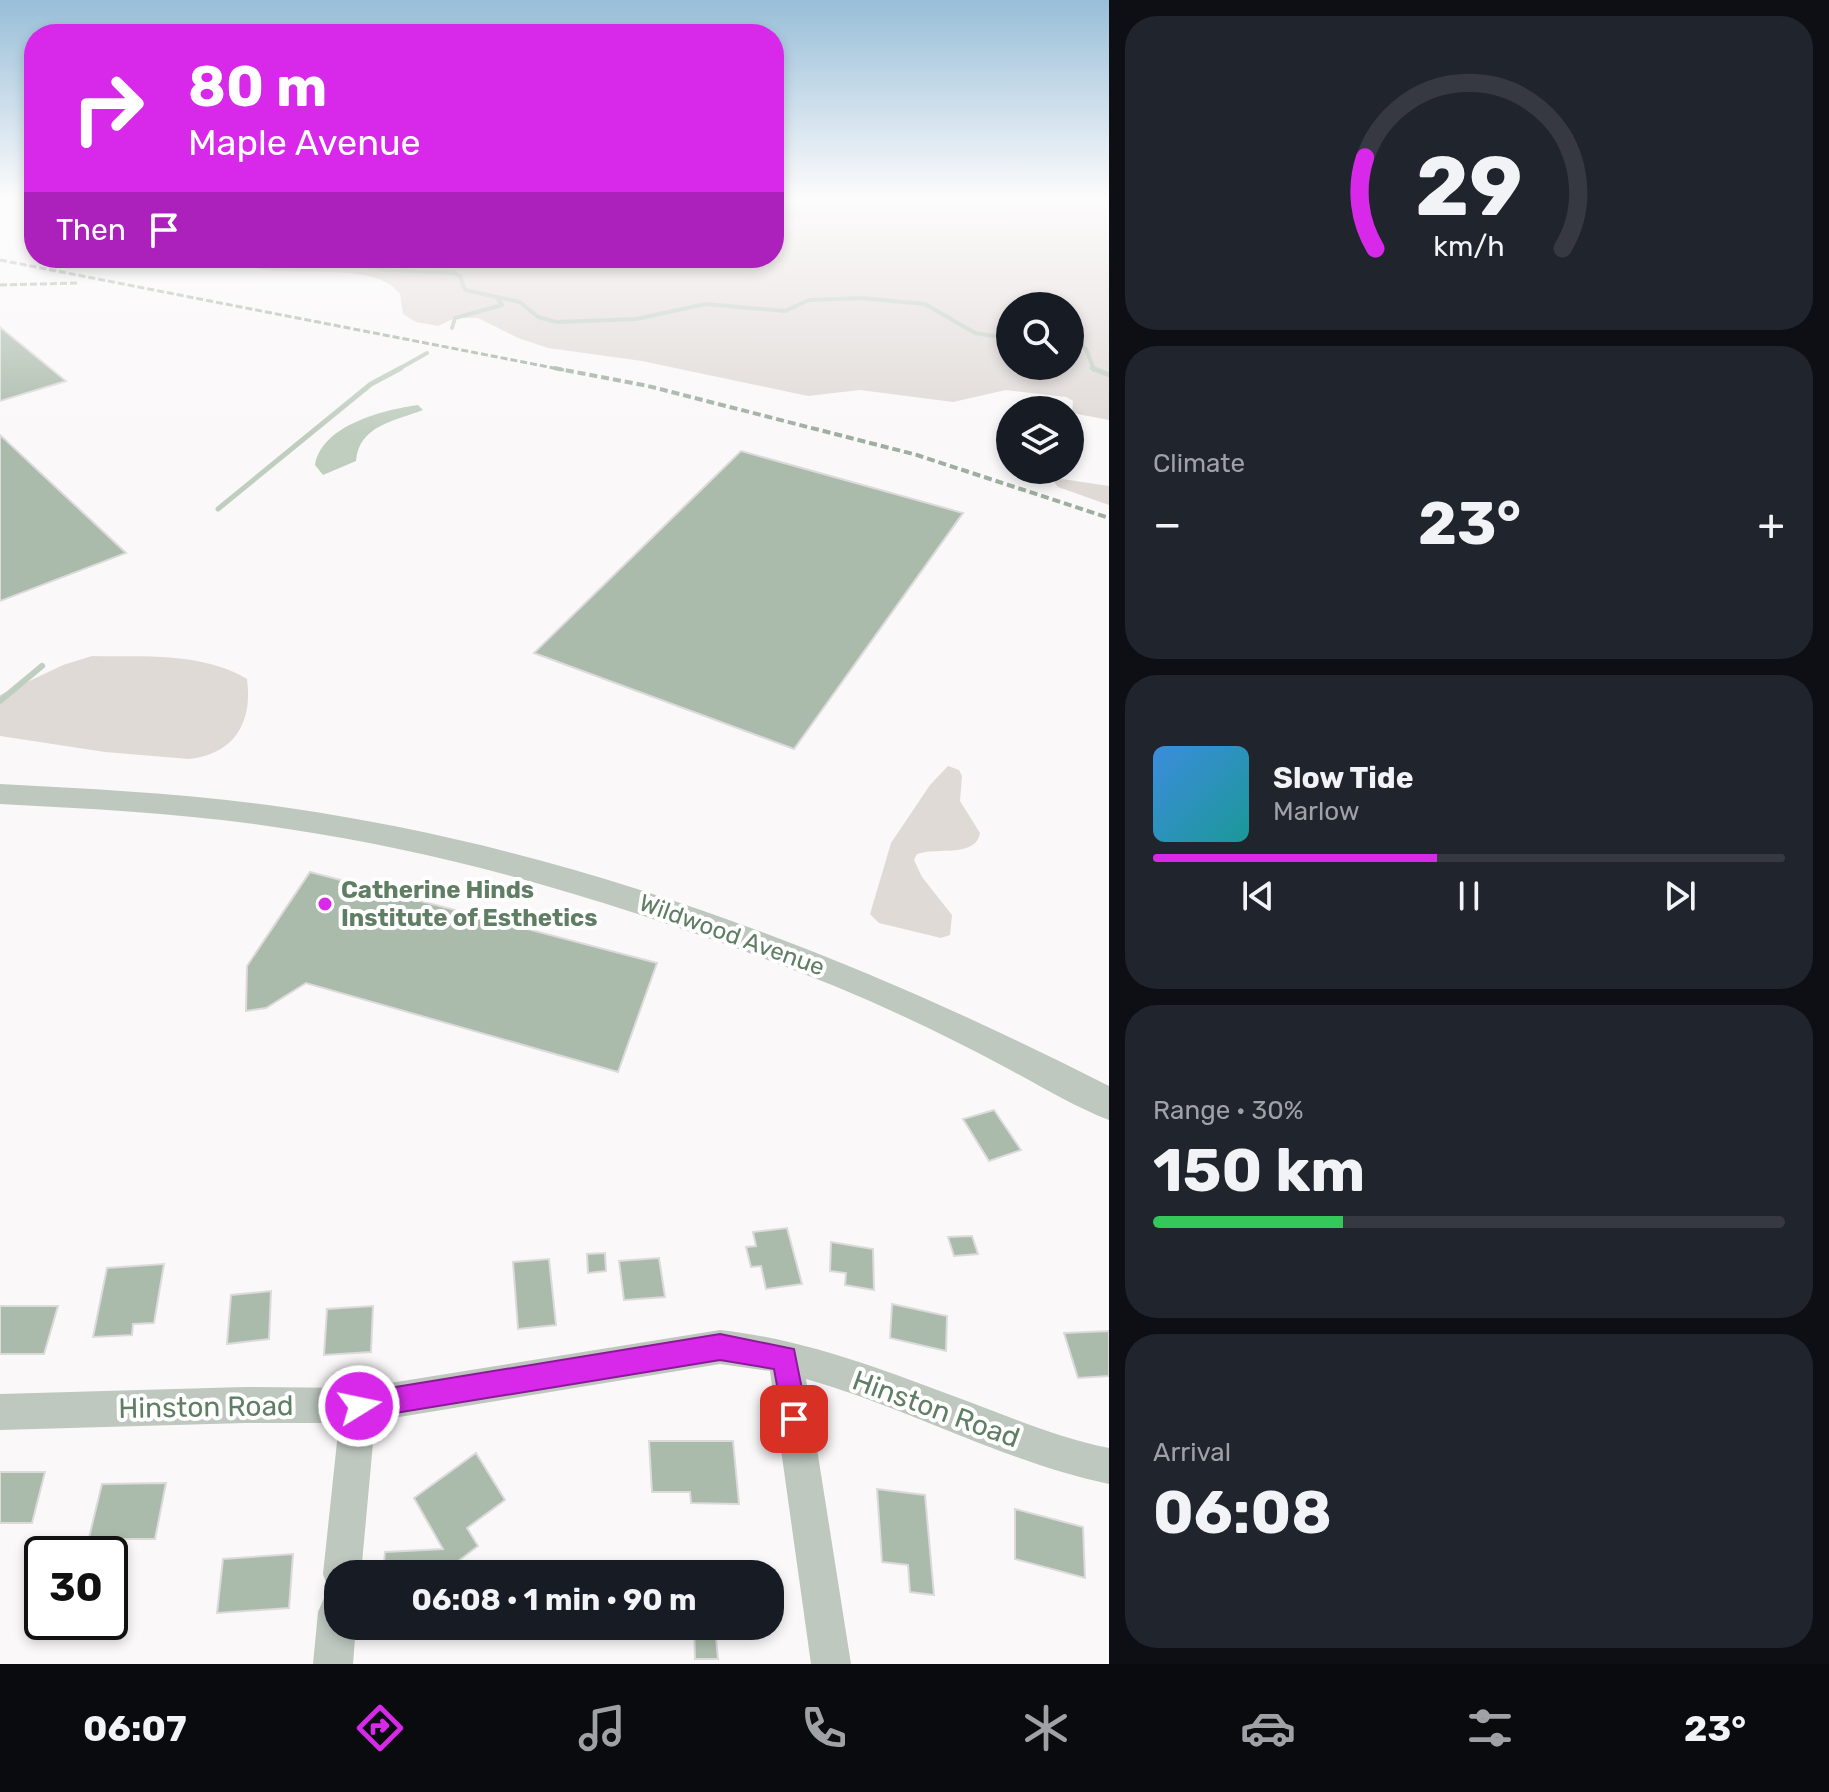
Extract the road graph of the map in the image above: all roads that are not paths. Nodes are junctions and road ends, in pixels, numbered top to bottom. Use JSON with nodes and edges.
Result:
{"nodes":[{"id":1,"x":0,"y":794,"type":"edge"},
{"id":2,"x":1109,"y":1104,"type":"edge"},
{"id":3,"x":785,"y":1358,"type":"junction"},
{"id":4,"x":359,"y":1406,"type":"junction"},
{"id":5,"x":0,"y":1412,"type":"edge"},
{"id":6,"x":1109,"y":1466,"type":"edge"},
{"id":7,"x":343,"y":1560,"type":"edge"},
{"id":8,"x":335,"y":1640,"type":"edge"},
{"id":9,"x":333,"y":1664,"type":"edge"},
{"id":10,"x":831,"y":1664,"type":"edge"}],
"edges":[{"from":1,"to":2,"type":"street","name":"Wildwood Avenue"},
{"from":3,"to":4,"type":"street","name":"Hinston Road"},
{"from":3,"to":6,"type":"street","name":"Hinston Road"},
{"from":3,"to":10,"type":"street"},
{"from":4,"to":5,"type":"street","name":"Hinston Road"},
{"from":4,"to":7,"type":"street"},
{"from":8,"to":9,"type":"street"}]}
